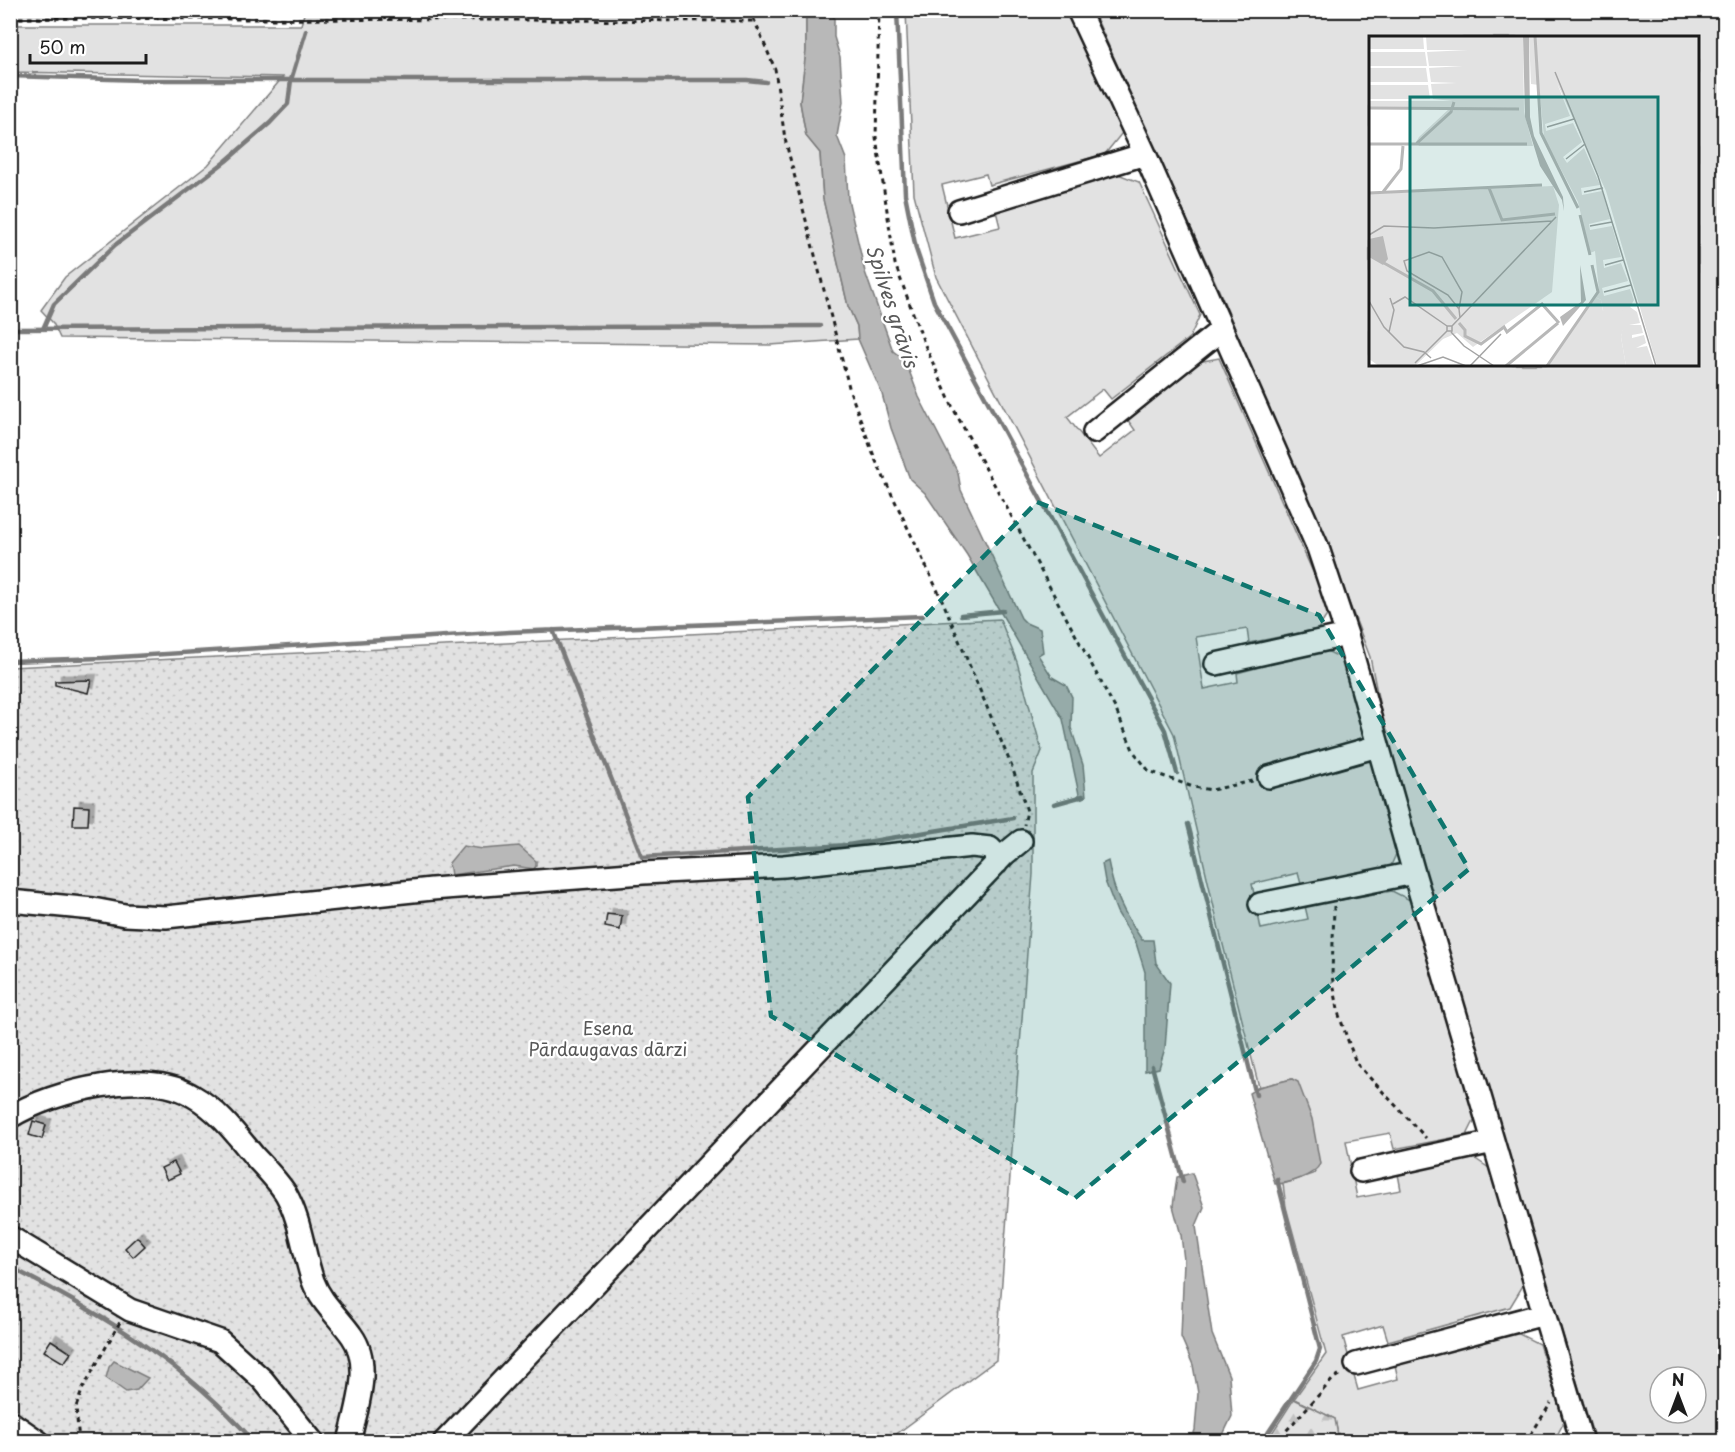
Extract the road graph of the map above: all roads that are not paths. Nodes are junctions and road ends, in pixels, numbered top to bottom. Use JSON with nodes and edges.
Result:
{"nodes":[{"id":1,"x":1077,"y":10,"type":"edge"},
{"id":2,"x":1145,"y":154,"type":"junction"},
{"id":3,"x":959,"y":211,"type":"dead end"},
{"id":4,"x":1221,"y":330,"type":"junction"},
{"id":5,"x":1094,"y":432,"type":"dead end"},
{"id":6,"x":1347,"y":635,"type":"junction"},
{"id":7,"x":1216,"y":664,"type":"dead end"},
{"id":8,"x":1378,"y":746,"type":"junction"},
{"id":9,"x":1269,"y":777,"type":"road end"},
{"id":10,"x":1021,"y":841,"type":"road end"},
{"id":11,"x":997,"y":863,"type":"junction"},
{"id":12,"x":1414,"y":873,"type":"junction"},
{"id":13,"x":10,"y":901,"type":"edge"},
{"id":14,"x":1260,"y":904,"type":"dead end"},
{"id":15,"x":10,"y":1117,"type":"edge"},
{"id":16,"x":1493,"y":1142,"type":"junction"},
{"id":17,"x":1361,"y":1171,"type":"dead end"},
{"id":18,"x":10,"y":1237,"type":"edge"},
{"id":19,"x":1544,"y":1314,"type":"junction"},
{"id":20,"x":1356,"y":1364,"type":"road end"},
{"id":21,"x":10,"y":1422,"type":"edge"},
{"id":22,"x":39,"y":1442,"type":"edge"},
{"id":23,"x":313,"y":1442,"type":"edge"},
{"id":24,"x":349,"y":1442,"type":"edge"},
{"id":25,"x":444,"y":1442,"type":"edge"},
{"id":26,"x":1582,"y":1442,"type":"edge"}],
"edges":[{"from":1,"to":2,"type":"street"},
{"from":2,"to":3,"type":"street"},
{"from":2,"to":4,"type":"street"},
{"from":4,"to":5,"type":"street"},
{"from":4,"to":6,"type":"street"},
{"from":6,"to":7,"type":"street"},
{"from":6,"to":8,"type":"street"},
{"from":8,"to":9,"type":"street"},
{"from":8,"to":12,"type":"street"},
{"from":10,"to":11,"type":"street"},
{"from":11,"to":13,"type":"street"},
{"from":11,"to":25,"type":"street"},
{"from":12,"to":14,"type":"street"},
{"from":12,"to":16,"type":"street"},
{"from":15,"to":24,"type":"street"},
{"from":16,"to":17,"type":"street"},
{"from":16,"to":19,"type":"street"},
{"from":18,"to":23,"type":"street"},
{"from":19,"to":20,"type":"street"},
{"from":19,"to":26,"type":"street"},
{"from":21,"to":22,"type":"street"}]}
